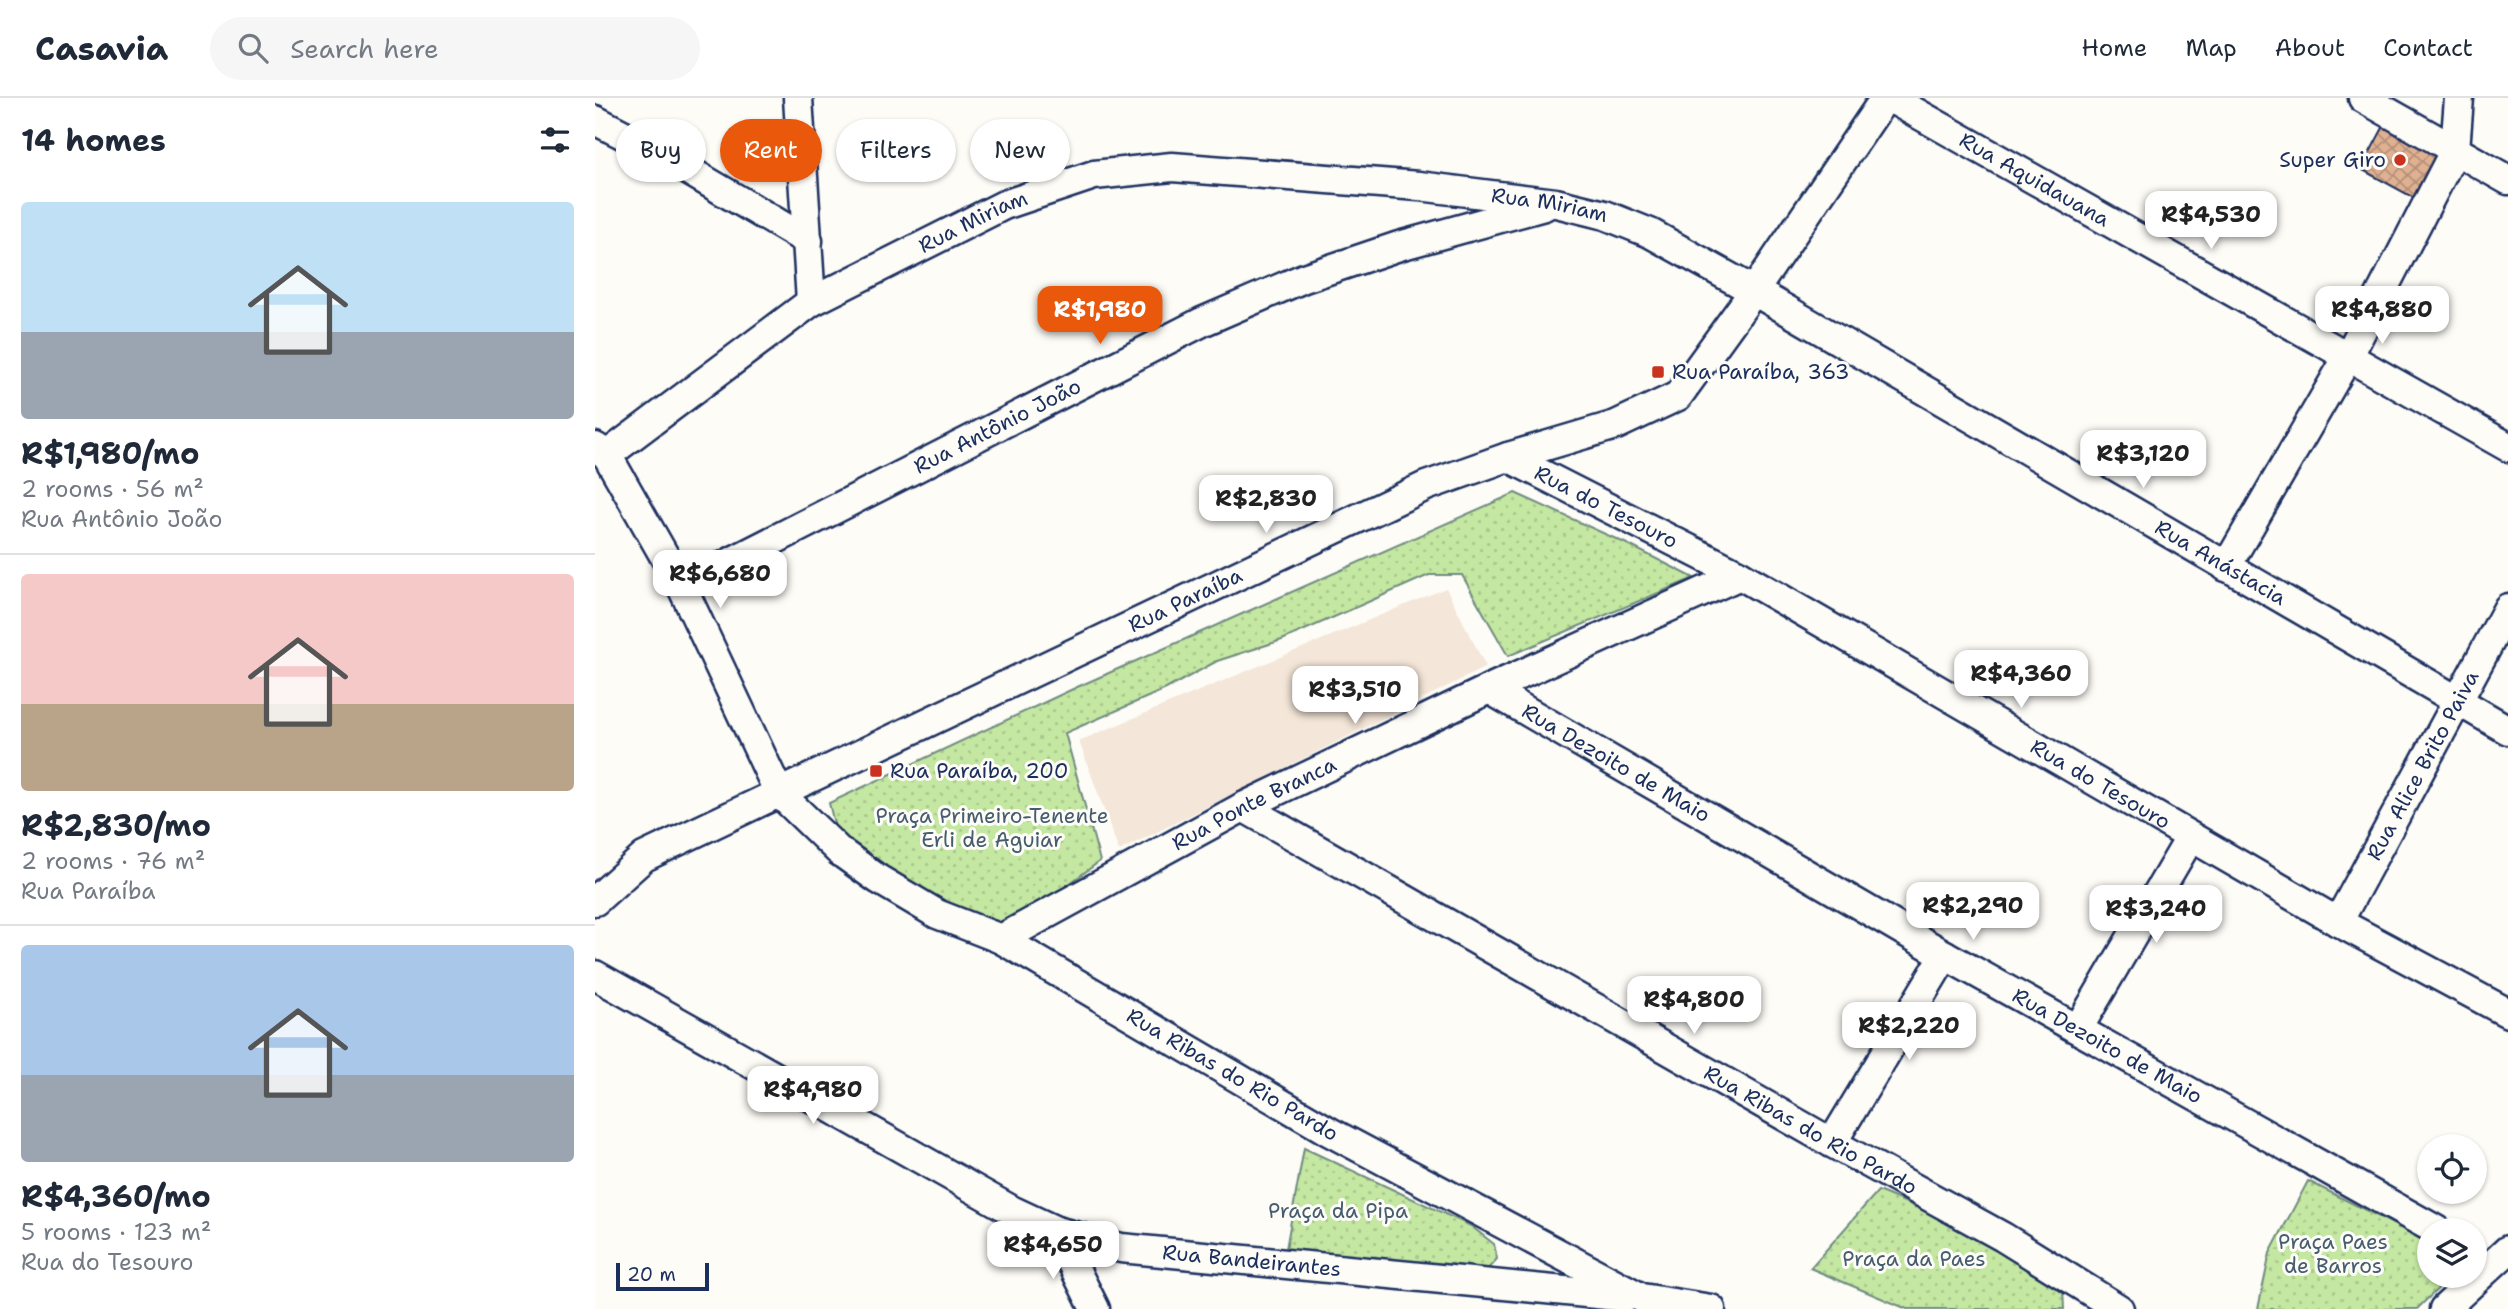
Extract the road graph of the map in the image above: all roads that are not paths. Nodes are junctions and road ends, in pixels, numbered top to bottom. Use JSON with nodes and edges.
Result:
{"nodes":[{"id":1,"x":798,"y":98,"type":"edge"},
{"id":2,"x":1887,"y":98,"type":"edge"},
{"id":3,"x":2363,"y":98,"type":"edge"},
{"id":4,"x":2459,"y":98,"type":"edge"},
{"id":5,"x":595,"y":120,"type":"edge"},
{"id":6,"x":2455,"y":150,"type":"junction"},
{"id":7,"x":2508,"y":180,"type":"edge"},
{"id":8,"x":1556,"y":203,"type":"junction"},
{"id":9,"x":809,"y":241,"type":"junction"},
{"id":10,"x":1754,"y":291,"type":"junction"},
{"id":11,"x":811,"y":302,"type":"junction"},
{"id":12,"x":2349,"y":357,"type":"junction"},
{"id":13,"x":2508,"y":447,"type":"edge"},
{"id":14,"x":601,"y":451,"type":"edge"},
{"id":15,"x":1508,"y":457,"type":"junction"},
{"id":16,"x":2226,"y":567,"type":"junction"},
{"id":17,"x":1740,"y":575,"type":"junction"},
{"id":18,"x":682,"y":587,"type":"junction"},
{"id":19,"x":2508,"y":608,"type":"edge"},
{"id":20,"x":1489,"y":689,"type":"junction"},
{"id":21,"x":2458,"y":701,"type":"junction"},
{"id":22,"x":2508,"y":730,"type":"edge"},
{"id":23,"x":779,"y":793,"type":"junction"},
{"id":24,"x":1243,"y":807,"type":"junction"},
{"id":25,"x":2190,"y":838,"type":"junction"},
{"id":26,"x":595,"y":901,"type":"edge"},
{"id":27,"x":2338,"y":922,"type":"junction"},
{"id":28,"x":1001,"y":939,"type":"junction"},
{"id":29,"x":1945,"y":955,"type":"junction"},
{"id":30,"x":595,"y":975,"type":"edge"},
{"id":31,"x":2508,"y":1013,"type":"edge"},
{"id":32,"x":2079,"y":1027,"type":"junction"},
{"id":33,"x":1832,"y":1143,"type":"junction"},
{"id":34,"x":2417,"y":1219,"type":"edge"},
{"id":35,"x":1055,"y":1231,"type":"junction"},
{"id":36,"x":2492,"y":1255,"type":"edge"},
{"id":37,"x":1642,"y":1298,"type":"junction"},
{"id":38,"x":1095,"y":1309,"type":"edge"},
{"id":39,"x":1711,"y":1309,"type":"edge"},
{"id":40,"x":2119,"y":1309,"type":"edge"},
{"id":41,"x":2444,"y":1309,"type":"edge"}],
"edges":[{"from":1,"to":9,"type":"street"},
{"from":2,"to":10,"type":"street","name":"Rua Paraíba"},
{"from":2,"to":12,"type":"street","name":"Rua Aquidauana"},
{"from":3,"to":6,"type":"street"},
{"from":4,"to":6,"type":"street"},
{"from":5,"to":9,"type":"street"},
{"from":6,"to":7,"type":"street"},
{"from":6,"to":12,"type":"street"},
{"from":8,"to":10,"type":"street","name":"Rua Miriam"},
{"from":8,"to":11,"type":"street","name":"Rua Miriam"},
{"from":8,"to":18,"type":"street","name":"Rua Antônio João"},
{"from":9,"to":11,"type":"street"},
{"from":10,"to":15,"type":"street","name":"Rua Paraíba"},
{"from":10,"to":16,"type":"street","name":"Rua Anástacia"},
{"from":11,"to":14,"type":"street","name":"Rua Miriam"},
{"from":12,"to":13,"type":"street","name":"Rua Aquidauana"},
{"from":12,"to":16,"type":"street"},
{"from":14,"to":18,"type":"street"},
{"from":15,"to":17,"type":"street","name":"Rua do Tesouro"},
{"from":15,"to":23,"type":"street","name":"Rua Paraíba"},
{"from":16,"to":21,"type":"street","name":"Rua Anástacia"},
{"from":17,"to":20,"type":"street","name":"Rua Ponte Branca"},
{"from":17,"to":25,"type":"street","name":"Rua do Tesouro"},
{"from":18,"to":23,"type":"street"},
{"from":19,"to":21,"type":"street","name":"Rua Alice Brito Paiva"},
{"from":20,"to":24,"type":"street","name":"Rua Ponte Branca"},
{"from":20,"to":29,"type":"street","name":"Rua Dezoito de Maio"},
{"from":21,"to":22,"type":"street","name":"Rua Anástacia"},
{"from":21,"to":27,"type":"street","name":"Rua Alice Brito Paiva"},
{"from":23,"to":26,"type":"street","name":"Rua Paraíba"},
{"from":23,"to":28,"type":"street","name":"Rua Ribas do Rio Pardo"},
{"from":24,"to":28,"type":"street","name":"Rua Ponte Branca"},
{"from":24,"to":33,"type":"street","name":"Rua Ribas do Rio Pardo"},
{"from":25,"to":27,"type":"street","name":"Rua do Tesouro"},
{"from":25,"to":32,"type":"street"},
{"from":27,"to":31,"type":"street","name":"Rua do Tesouro"},
{"from":28,"to":37,"type":"street","name":"Rua Ribas do Rio Pardo"},
{"from":29,"to":32,"type":"street","name":"Rua Dezoito de Maio"},
{"from":29,"to":33,"type":"street"},
{"from":30,"to":35,"type":"street","name":"Rua Bandeirantes"},
{"from":32,"to":34,"type":"street","name":"Rua Dezoito de Maio"},
{"from":33,"to":40,"type":"street","name":"Rua Ribas do Rio Pardo"},
{"from":35,"to":37,"type":"street","name":"Rua Bandeirantes"},
{"from":35,"to":38,"type":"street"},
{"from":36,"to":41,"type":"street"},
{"from":37,"to":39,"type":"street","name":"Rua Ribas do Rio Pardo"}]}
